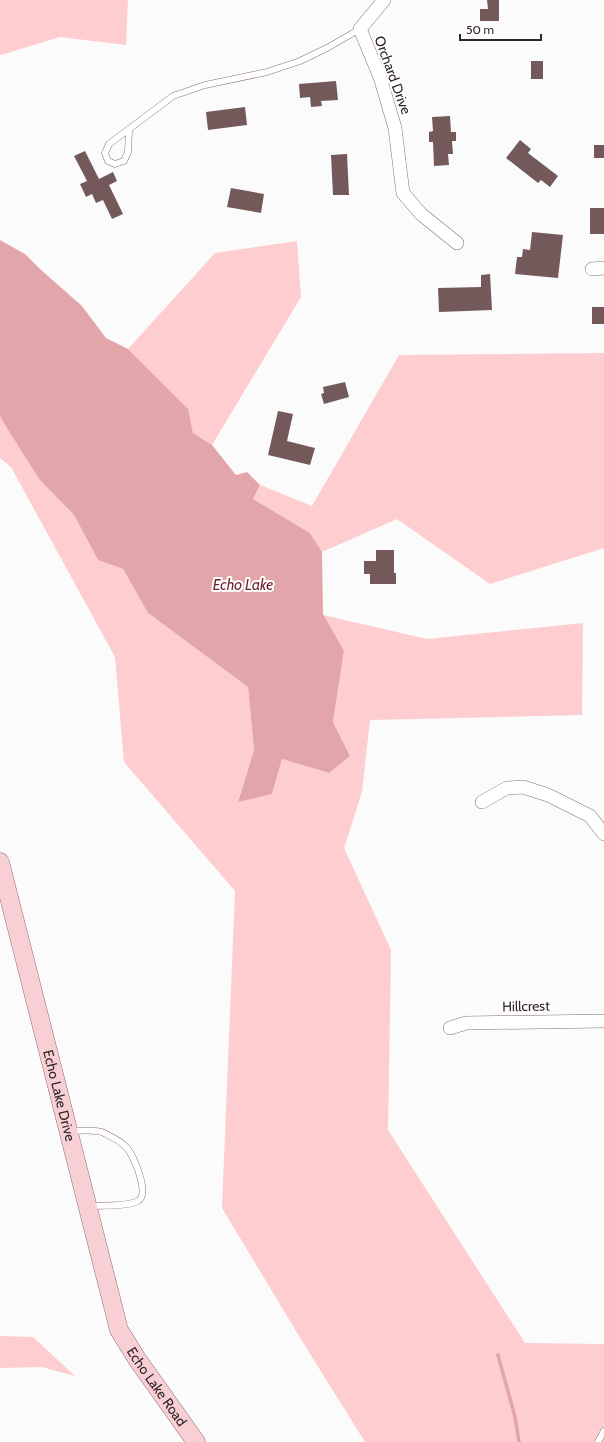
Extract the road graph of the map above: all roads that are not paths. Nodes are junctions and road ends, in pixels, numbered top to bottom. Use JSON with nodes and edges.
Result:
{"nodes":[{"id":1,"x":384,"y":0,"type":"edge"},
{"id":2,"x":360,"y":29,"type":"junction"},
{"id":3,"x":129,"y":130,"type":"junction"},
{"id":4,"x":457,"y":243,"type":"dead end"},
{"id":5,"x":482,"y":802,"type":"dead end"},
{"id":6,"x":604,"y":834,"type":"edge"},
{"id":7,"x":0,"y":862,"type":"edge"},
{"id":8,"x":604,"y":1021,"type":"edge"},
{"id":9,"x":450,"y":1028,"type":"dead end"},
{"id":10,"x":69,"y":1131,"type":"junction"},
{"id":11,"x":88,"y":1206,"type":"junction"},
{"id":12,"x":119,"y":1330,"type":"joint"},
{"id":13,"x":604,"y":1431,"type":"edge"},
{"id":14,"x":196,"y":1442,"type":"edge"},
{"id":15,"x":598,"y":1442,"type":"edge"}],
"edges":[{"from":1,"to":2,"type":"street","name":"Orchard Drive"},
{"from":2,"to":3,"type":"lane"},
{"from":2,"to":4,"type":"street","name":"Orchard Drive"},
{"from":3,"to":3,"type":"lane"},
{"from":5,"to":6,"type":"street"},
{"from":7,"to":10,"type":"street","name":"Echo Lake Drive"},
{"from":8,"to":9,"type":"street","name":"Hillcrest"},
{"from":10,"to":11,"type":"street","name":"Echo Lake Drive"},
{"from":10,"to":11,"type":"lane"},
{"from":11,"to":12,"type":"street","name":"Echo Lake Drive"},
{"from":12,"to":14,"type":"street","name":"Echo Lake Road"},
{"from":13,"to":15,"type":"lane"}]}
